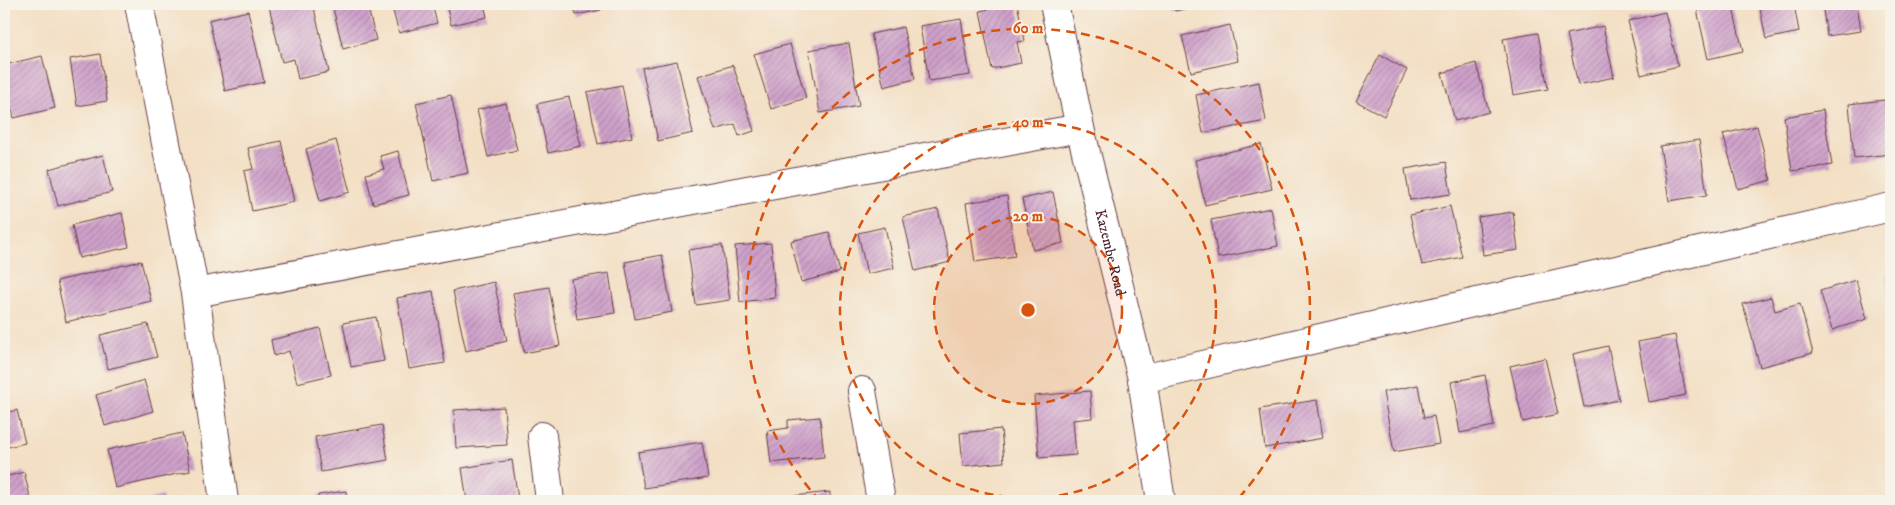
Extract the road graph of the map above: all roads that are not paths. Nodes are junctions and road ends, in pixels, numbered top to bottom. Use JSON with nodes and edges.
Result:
{"nodes":[{"id":1,"x":139,"y":4,"type":"edge"},
{"id":2,"x":1054,"y":4,"type":"edge"},
{"id":3,"x":1080,"y":128,"type":"junction"},
{"id":4,"x":1891,"y":207,"type":"edge"},
{"id":5,"x":195,"y":292,"type":"junction"},
{"id":6,"x":1142,"y":379,"type":"junction"},
{"id":7,"x":862,"y":392,"type":"dead end"},
{"id":8,"x":542,"y":436,"type":"dead end"},
{"id":9,"x":224,"y":501,"type":"edge"},
{"id":10,"x":550,"y":501,"type":"edge"},
{"id":11,"x":881,"y":501,"type":"edge"},
{"id":12,"x":1161,"y":501,"type":"edge"}],
"edges":[{"from":1,"to":5,"type":"street"},
{"from":2,"to":3,"type":"street","name":"Kazembe Road"},
{"from":3,"to":5,"type":"street"},
{"from":3,"to":6,"type":"street","name":"Kazembe Road"},
{"from":4,"to":6,"type":"street"},
{"from":5,"to":9,"type":"street"},
{"from":6,"to":12,"type":"street","name":"Kazembe Road"},
{"from":7,"to":11,"type":"street"},
{"from":8,"to":10,"type":"street"}]}
